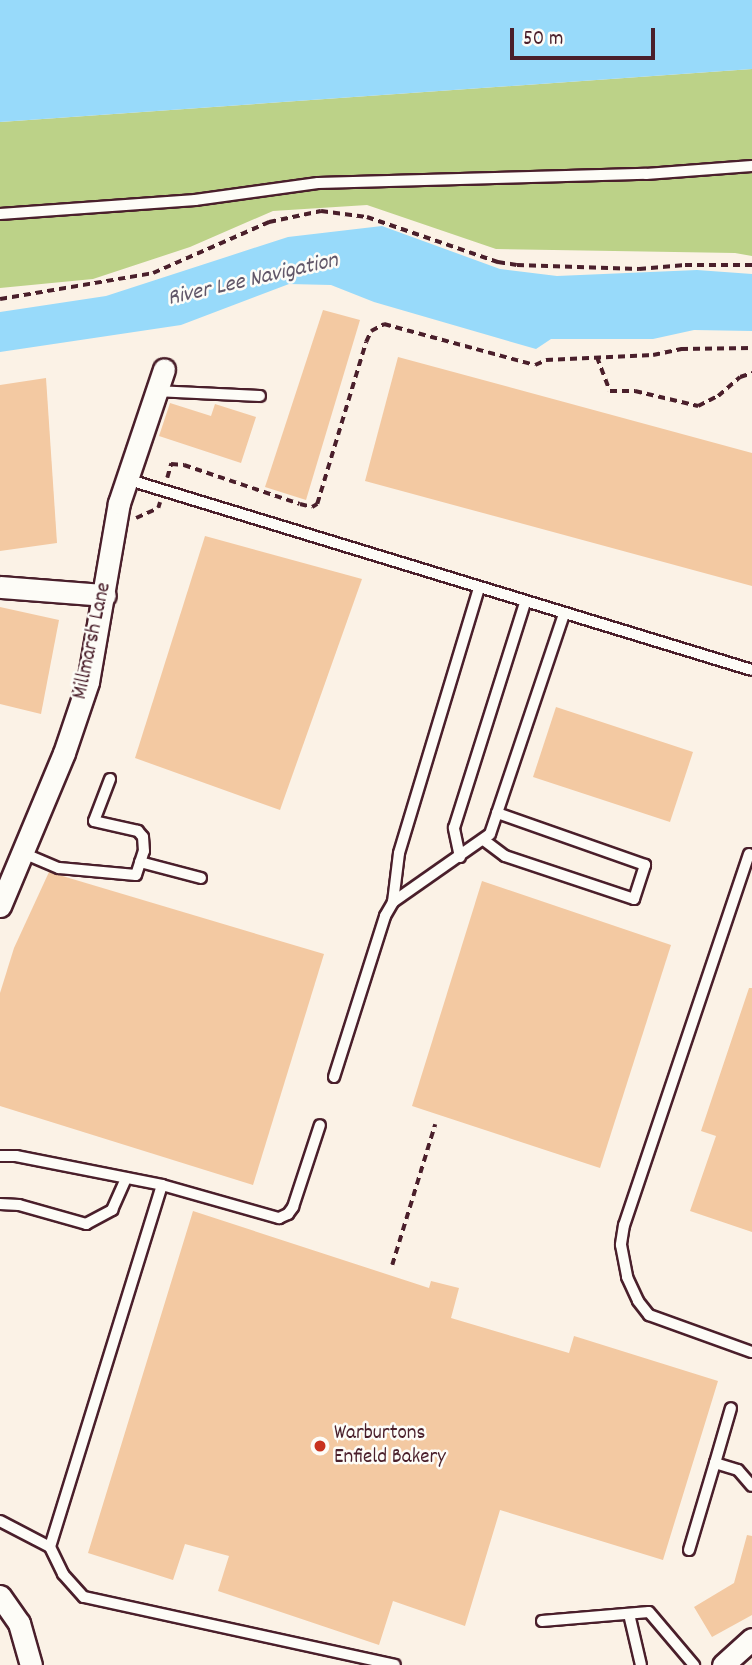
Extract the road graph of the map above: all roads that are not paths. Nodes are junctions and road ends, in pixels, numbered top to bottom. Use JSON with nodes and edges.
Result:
{"nodes":[{"id":1,"x":752,"y":166,"type":"edge"},
{"id":2,"x":0,"y":214,"type":"edge"},
{"id":3,"x":164,"y":369,"type":"dead end"},
{"id":4,"x":155,"y":391,"type":"junction"},
{"id":5,"x":260,"y":396,"type":"dead end"},
{"id":6,"x":126,"y":478,"type":"junction"},
{"id":7,"x":0,"y":587,"type":"edge"},
{"id":8,"x":479,"y":588,"type":"junction"},
{"id":9,"x":104,"y":595,"type":"junction"},
{"id":10,"x":525,"y":603,"type":"junction"},
{"id":11,"x":564,"y":614,"type":"junction"},
{"id":12,"x":752,"y":670,"type":"edge"},
{"id":13,"x":110,"y":779,"type":"dead end"},
{"id":14,"x":497,"y":813,"type":"junction"},
{"id":15,"x":485,"y":841,"type":"junction"},
{"id":16,"x":23,"y":853,"type":"junction"},
{"id":17,"x":749,"y":854,"type":"dead end"},
{"id":18,"x":460,"y":857,"type":"junction"},
{"id":19,"x":140,"y":862,"type":"junction"},
{"id":20,"x":201,"y":878,"type":"dead end"},
{"id":21,"x":3,"y":892,"type":"edge"},
{"id":22,"x":393,"y":902,"type":"junction"},
{"id":23,"x":334,"y":1077,"type":"dead end"},
{"id":24,"x":320,"y":1125,"type":"dead end"},
{"id":25,"x":0,"y":1156,"type":"edge"},
{"id":26,"x":126,"y":1178,"type":"junction"},
{"id":27,"x":162,"y":1185,"type":"junction"},
{"id":28,"x":0,"y":1204,"type":"edge"},
{"id":29,"x":752,"y":1352,"type":"edge"},
{"id":30,"x":731,"y":1408,"type":"dead end"},
{"id":31,"x":715,"y":1462,"type":"junction"},
{"id":32,"x":752,"y":1486,"type":"edge"},
{"id":33,"x":0,"y":1521,"type":"edge"},
{"id":34,"x":50,"y":1547,"type":"junction"},
{"id":35,"x":689,"y":1550,"type":"dead end"},
{"id":36,"x":0,"y":1596,"type":"edge"},
{"id":37,"x":629,"y":1614,"type":"junction"},
{"id":38,"x":542,"y":1622,"type":"dead end"},
{"id":39,"x":752,"y":1639,"type":"edge"},
{"id":40,"x":32,"y":1665,"type":"edge"},
{"id":41,"x":395,"y":1665,"type":"edge"},
{"id":42,"x":641,"y":1665,"type":"edge"},
{"id":43,"x":694,"y":1665,"type":"edge"},
{"id":44,"x":723,"y":1665,"type":"edge"}],
"edges":[{"from":1,"to":2,"type":"lane"},
{"from":3,"to":4,"type":"street","name":"Millmarsh Lane"},
{"from":4,"to":5,"type":"lane"},
{"from":4,"to":6,"type":"street","name":"Millmarsh Lane"},
{"from":6,"to":8,"type":"lane"},
{"from":6,"to":9,"type":"street","name":"Millmarsh Lane"},
{"from":7,"to":9,"type":"street"},
{"from":8,"to":10,"type":"lane"},
{"from":8,"to":22,"type":"lane"},
{"from":9,"to":16,"type":"street","name":"Millmarsh Lane"},
{"from":10,"to":11,"type":"lane"},
{"from":10,"to":18,"type":"lane"},
{"from":11,"to":12,"type":"lane"},
{"from":11,"to":14,"type":"lane"},
{"from":13,"to":19,"type":"lane"},
{"from":14,"to":15,"type":"lane"},
{"from":14,"to":15,"type":"lane"},
{"from":15,"to":18,"type":"lane"},
{"from":16,"to":19,"type":"lane"},
{"from":16,"to":21,"type":"street","name":"Millmarsh Lane"},
{"from":17,"to":29,"type":"lane"},
{"from":18,"to":22,"type":"lane"},
{"from":19,"to":20,"type":"lane"},
{"from":22,"to":23,"type":"lane"},
{"from":24,"to":27,"type":"lane"},
{"from":25,"to":26,"type":"lane"},
{"from":26,"to":27,"type":"lane"},
{"from":26,"to":28,"type":"lane"},
{"from":27,"to":34,"type":"lane"},
{"from":30,"to":31,"type":"lane"},
{"from":31,"to":32,"type":"lane"},
{"from":31,"to":35,"type":"lane"},
{"from":33,"to":34,"type":"lane"},
{"from":34,"to":41,"type":"lane"},
{"from":36,"to":40,"type":"street"},
{"from":37,"to":38,"type":"lane"},
{"from":37,"to":42,"type":"lane"},
{"from":37,"to":43,"type":"lane"},
{"from":39,"to":44,"type":"street"}]}
